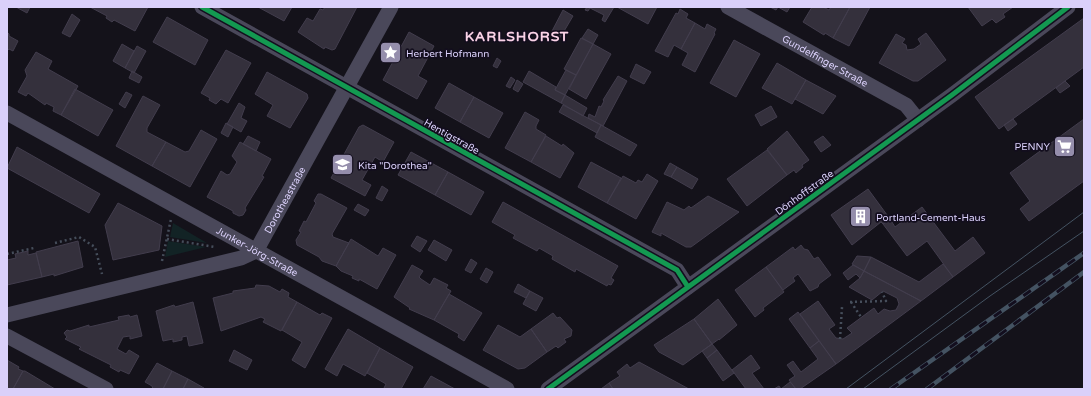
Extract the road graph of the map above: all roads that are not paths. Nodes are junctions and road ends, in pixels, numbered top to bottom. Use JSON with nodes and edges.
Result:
{"nodes":[{"id":1,"x":202,"y":7,"type":"edge"},
{"id":2,"x":391,"y":7,"type":"edge"},
{"id":3,"x":728,"y":7,"type":"edge"},
{"id":4,"x":1068,"y":7,"type":"edge"},
{"id":5,"x":346,"y":88,"type":"junction"},
{"id":6,"x":7,"y":113,"type":"edge"},
{"id":7,"x":918,"y":120,"type":"junction"},
{"id":8,"x":256,"y":251,"type":"junction"},
{"id":9,"x":688,"y":287,"type":"junction"},
{"id":10,"x":7,"y":315,"type":"edge"},
{"id":11,"x":7,"y":336,"type":"edge"},
{"id":12,"x":106,"y":389,"type":"edge"},
{"id":13,"x":507,"y":389,"type":"edge"},
{"id":14,"x":548,"y":389,"type":"edge"}],
"edges":[{"from":1,"to":5,"type":"street","name":"Hentigstraße"},
{"from":2,"to":5,"type":"street","name":"Dorotheastraße"},
{"from":3,"to":7,"type":"street","name":"Gundelfinger Straße"},
{"from":4,"to":7,"type":"street","name":"Dönhoffstraße"},
{"from":5,"to":8,"type":"street","name":"Dorotheastraße"},
{"from":5,"to":9,"type":"street","name":"Hentigstraße"},
{"from":6,"to":8,"type":"street","name":"Junker-Jörg-Straße"},
{"from":7,"to":9,"type":"street","name":"Dönhoffstraße"},
{"from":8,"to":10,"type":"street"},
{"from":8,"to":13,"type":"street","name":"Junker-Jörg-Straße"},
{"from":9,"to":14,"type":"street","name":"Dönhoffstraße"},
{"from":11,"to":12,"type":"street"}]}
